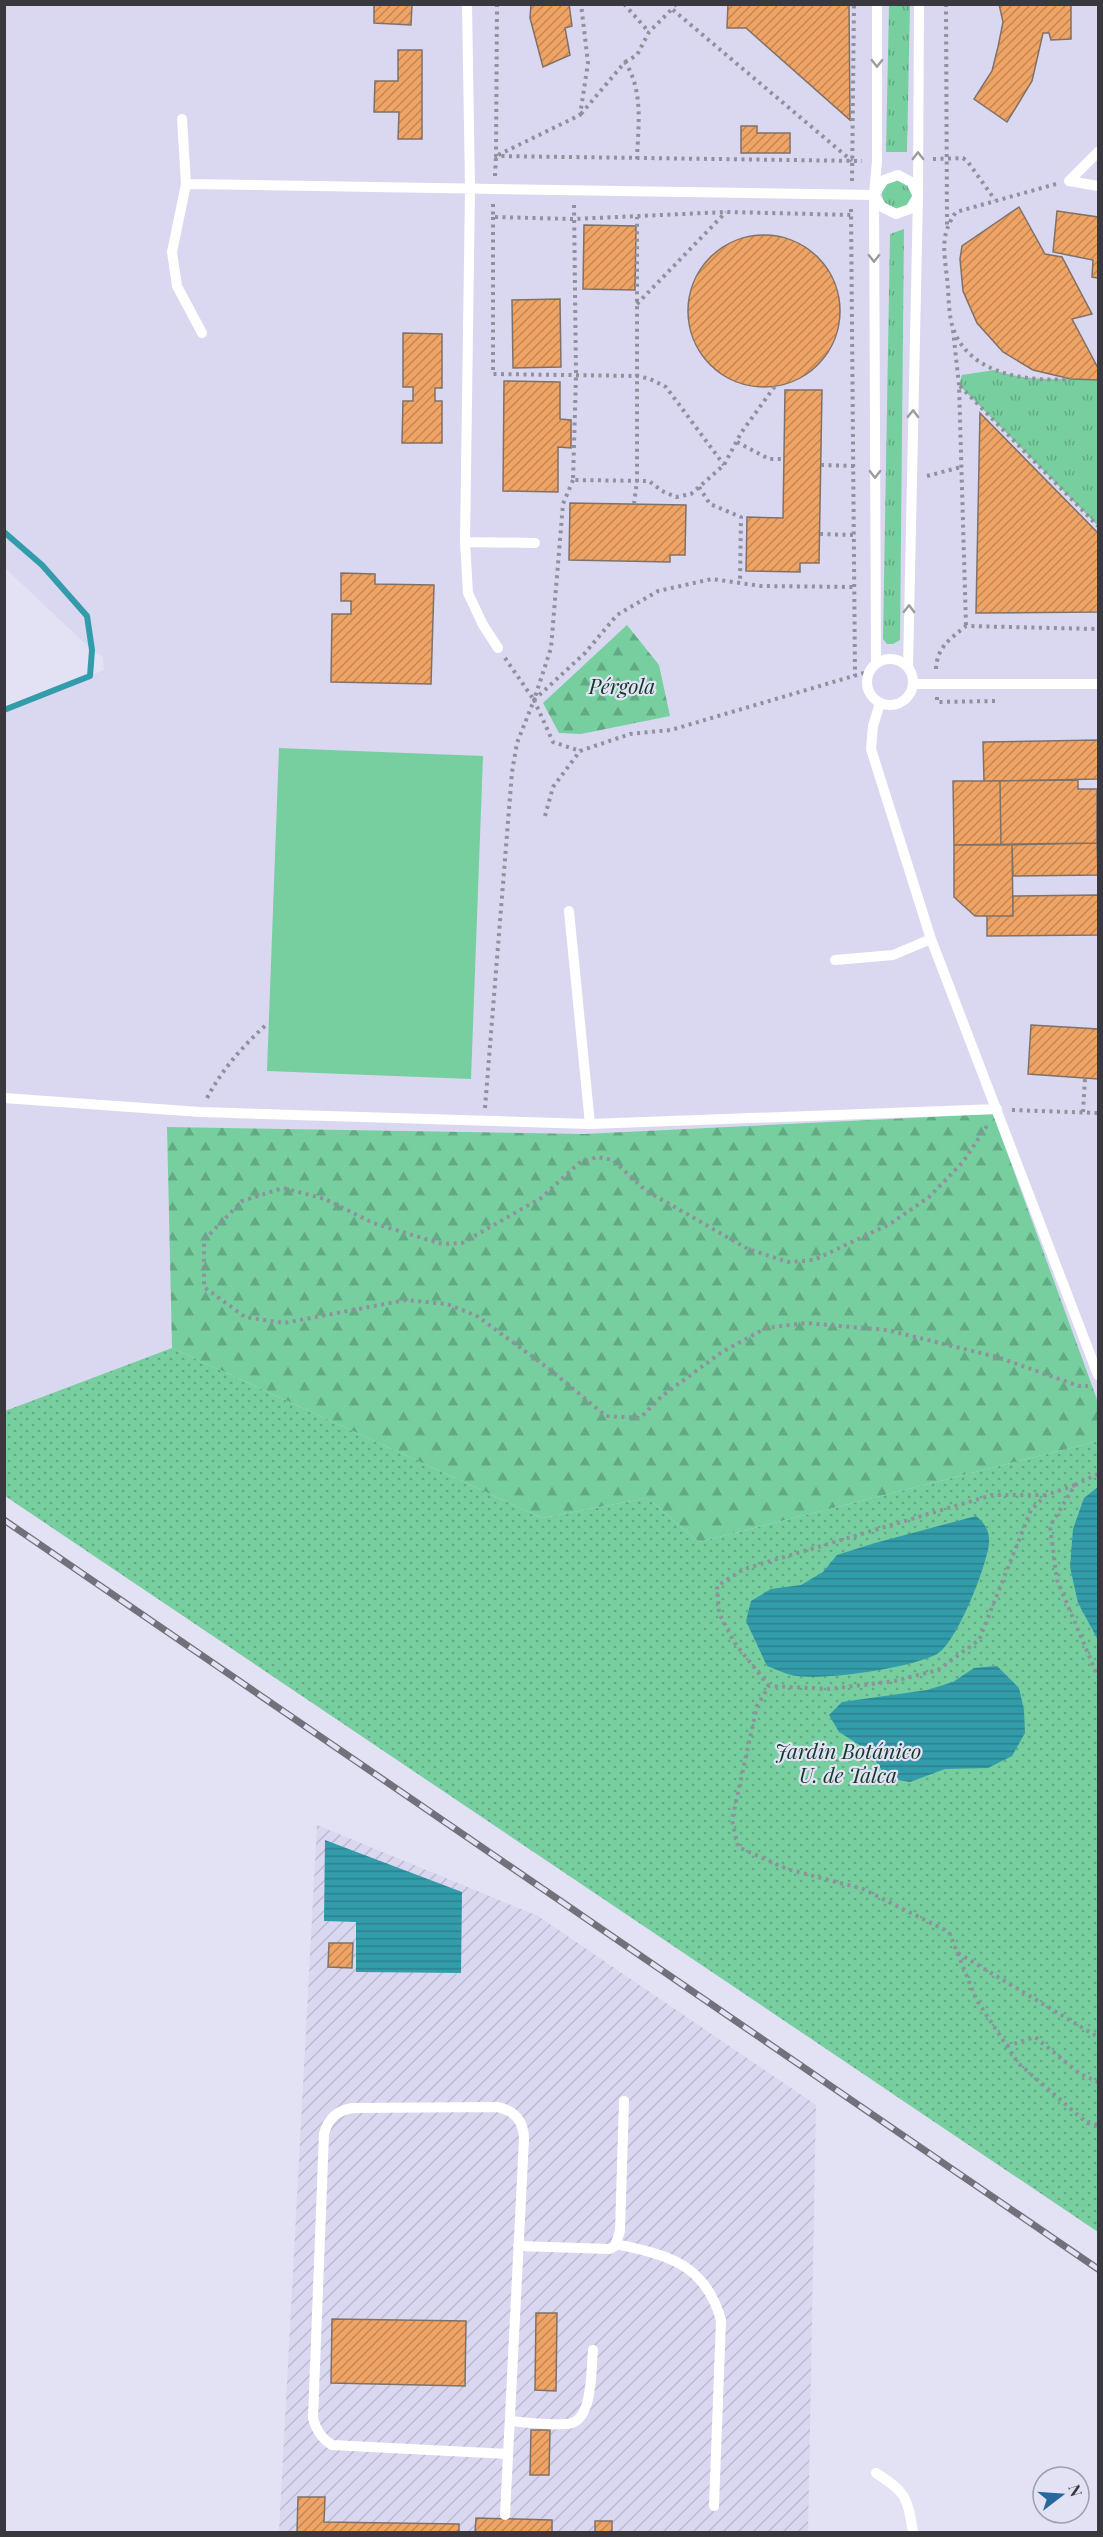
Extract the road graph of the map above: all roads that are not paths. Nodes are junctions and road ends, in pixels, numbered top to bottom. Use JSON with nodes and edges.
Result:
{"nodes":[{"id":1,"x":467,"y":4,"type":"edge"},
{"id":2,"x":877,"y":4,"type":"edge"},
{"id":3,"x":919,"y":4,"type":"edge"},
{"id":4,"x":182,"y":119,"type":"dead end"},
{"id":5,"x":1098,"y":152,"type":"edge"},
{"id":6,"x":186,"y":184,"type":"junction"},
{"id":7,"x":1098,"y":186,"type":"edge"},
{"id":8,"x":470,"y":189,"type":"junction"},
{"id":9,"x":873,"y":195,"type":"junction"},
{"id":10,"x":918,"y":196,"type":"junction"},
{"id":11,"x":202,"y":333,"type":"dead end"},
{"id":12,"x":465,"y":542,"type":"junction"},
{"id":13,"x":535,"y":543,"type":"dead end"},
{"id":14,"x":498,"y":648,"type":"road end"},
{"id":15,"x":873,"y":668,"type":"junction"},
{"id":16,"x":908,"y":668,"type":"junction"},
{"id":17,"x":914,"y":684,"type":"junction"},
{"id":18,"x":1098,"y":684,"type":"edge"},
{"id":19,"x":880,"y":703,"type":"junction"},
{"id":20,"x":568,"y":911,"type":"dead end"},
{"id":21,"x":931,"y":939,"type":"junction"},
{"id":22,"x":834,"y":960,"type":"dead end"},
{"id":23,"x":4,"y":1098,"type":"edge"},
{"id":24,"x":997,"y":1109,"type":"junction"},
{"id":25,"x":590,"y":1124,"type":"junction"},
{"id":26,"x":1098,"y":1375,"type":"edge"},
{"id":27,"x":624,"y":2101,"type":"dead end"},
{"id":28,"x":616,"y":2244,"type":"junction"},
{"id":29,"x":518,"y":2246,"type":"junction"},
{"id":30,"x":592,"y":2350,"type":"dead end"},
{"id":31,"x":510,"y":2421,"type":"junction"},
{"id":32,"x":508,"y":2454,"type":"junction"},
{"id":33,"x":876,"y":2473,"type":"dead end"},
{"id":34,"x":714,"y":2506,"type":"dead end"},
{"id":35,"x":505,"y":2515,"type":"dead end"},
{"id":36,"x":914,"y":2532,"type":"edge"}],
"edges":[{"from":1,"to":8,"type":"lane"},
{"from":2,"to":9,"type":"lane","one_way":true},
{"from":10,"to":3,"type":"lane","one_way":true},
{"from":4,"to":6,"type":"lane"},
{"from":5,"to":7,"type":"lane"},
{"from":6,"to":8,"type":"lane"},
{"from":6,"to":11,"type":"lane"},
{"from":8,"to":9,"type":"lane"},
{"from":8,"to":12,"type":"lane"},
{"from":9,"to":10,"type":"lane"},
{"from":9,"to":10,"type":"lane"},
{"from":9,"to":15,"type":"lane","one_way":true},
{"from":16,"to":10,"type":"lane","one_way":true},
{"from":12,"to":13,"type":"lane"},
{"from":12,"to":14,"type":"lane"},
{"from":15,"to":16,"type":"lane"},
{"from":15,"to":19,"type":"lane"},
{"from":16,"to":17,"type":"lane"},
{"from":17,"to":18,"type":"lane"},
{"from":17,"to":19,"type":"lane"},
{"from":19,"to":21,"type":"lane"},
{"from":20,"to":25,"type":"lane"},
{"from":21,"to":22,"type":"lane"},
{"from":21,"to":24,"type":"lane"},
{"from":23,"to":25,"type":"lane"},
{"from":24,"to":25,"type":"lane"},
{"from":24,"to":26,"type":"lane"},
{"from":27,"to":28,"type":"lane"},
{"from":28,"to":29,"type":"lane"},
{"from":28,"to":34,"type":"lane"},
{"from":29,"to":31,"type":"lane"},
{"from":29,"to":32,"type":"lane"},
{"from":30,"to":31,"type":"lane"},
{"from":31,"to":32,"type":"lane"},
{"from":32,"to":35,"type":"lane"},
{"from":33,"to":36,"type":"lane"}]}
